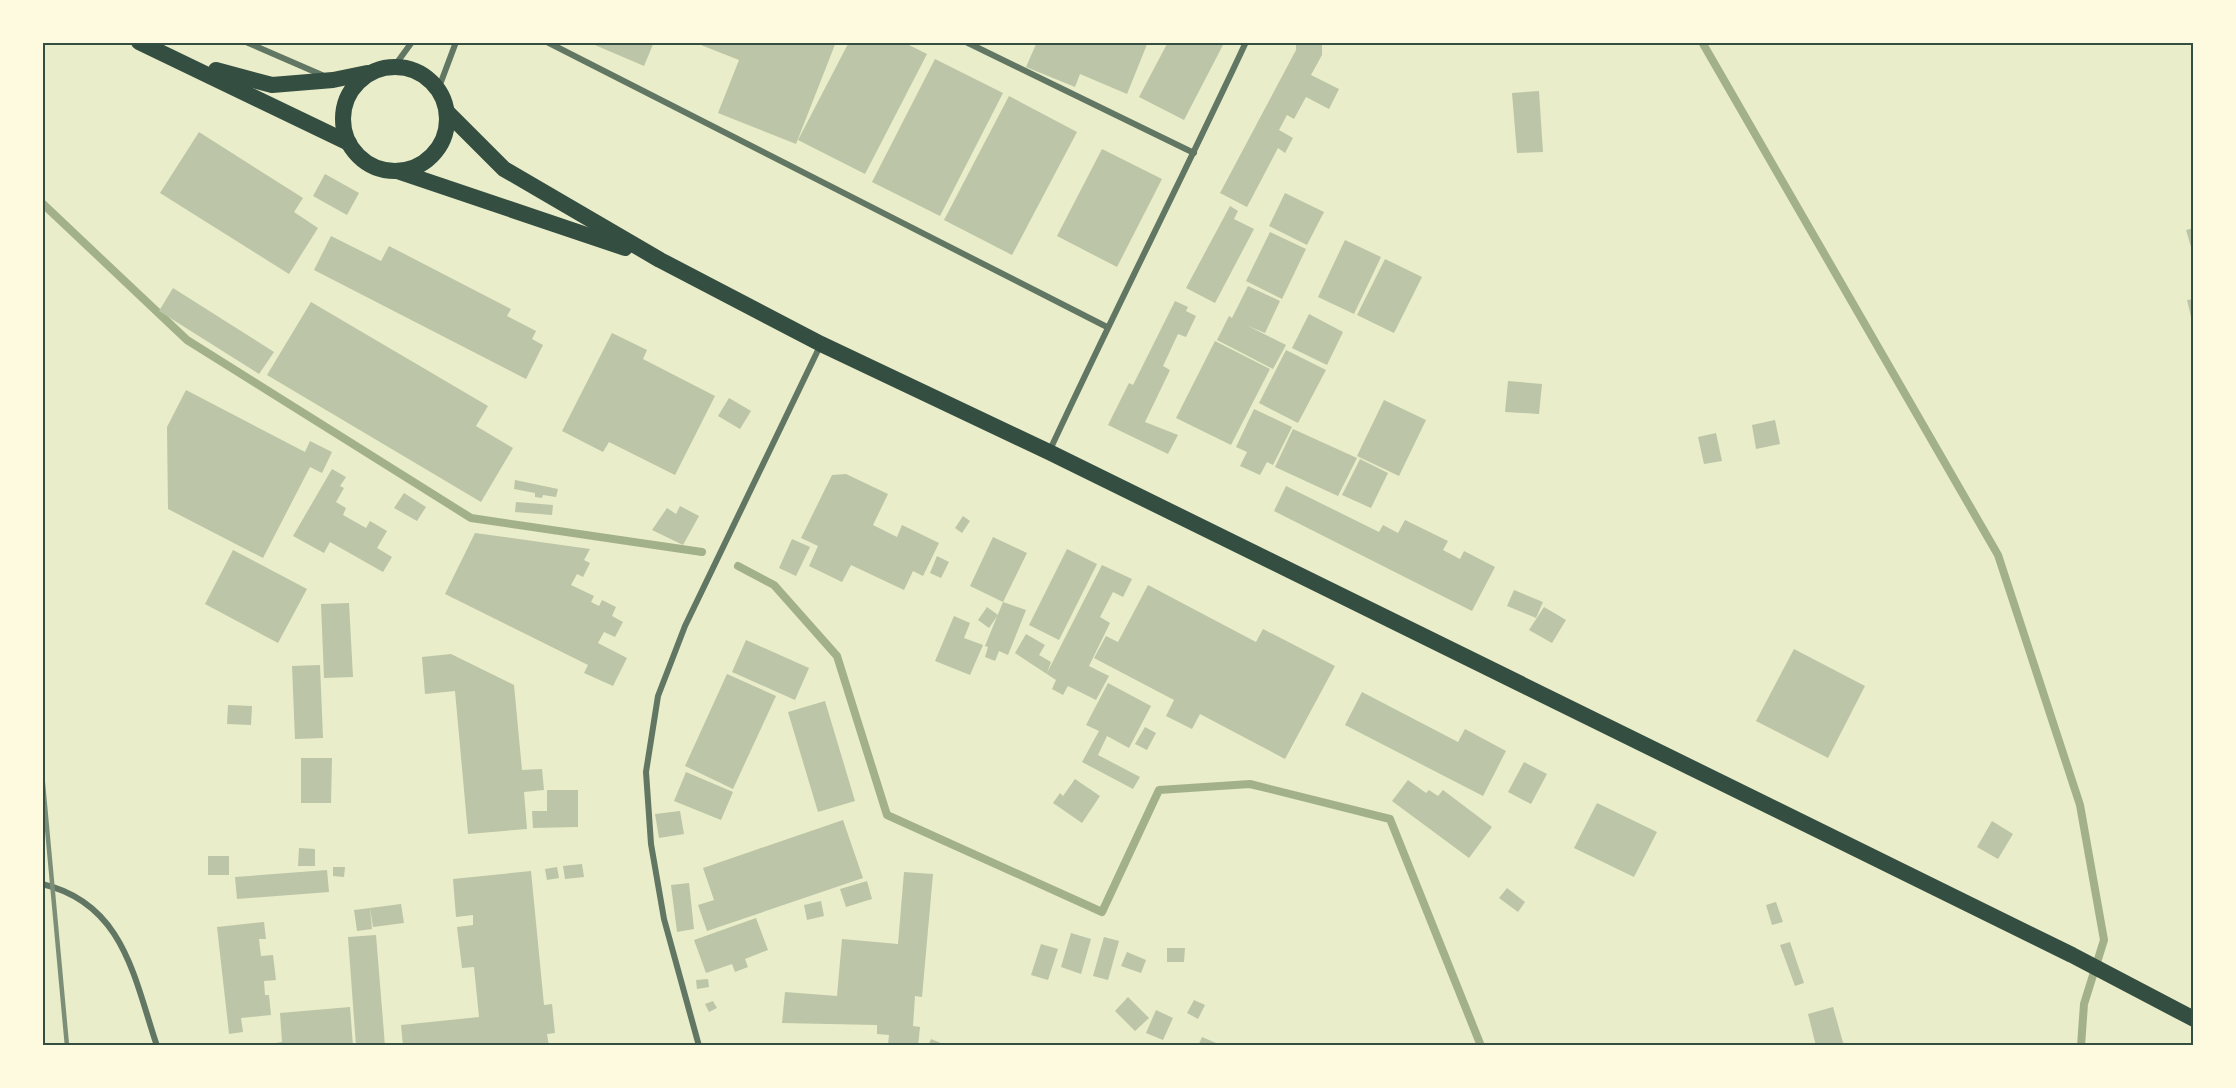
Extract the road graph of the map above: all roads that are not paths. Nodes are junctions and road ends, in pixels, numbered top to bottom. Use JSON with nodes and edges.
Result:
{"nodes":[{"id":1,"x":139,"y":42,"type":"edge"},
{"id":2,"x":246,"y":42,"type":"edge"},
{"id":3,"x":412,"y":42,"type":"edge"},
{"id":4,"x":456,"y":42,"type":"edge"},
{"id":5,"x":547,"y":42,"type":"edge"},
{"id":6,"x":966,"y":42,"type":"edge"},
{"id":7,"x":1246,"y":42,"type":"edge"},
{"id":8,"x":177,"y":60,"type":"junction"},
{"id":9,"x":393,"y":68,"type":"junction"},
{"id":10,"x":371,"y":72,"type":"junction"},
{"id":11,"x":333,"y":80,"type":"junction"},
{"id":12,"x":438,"y":90,"type":"junction"},
{"id":13,"x":447,"y":112,"type":"junction"},
{"id":14,"x":349,"y":143,"type":"junction"},
{"id":15,"x":1194,"y":153,"type":"junction"},
{"id":16,"x":396,"y":170,"type":"junction"},
{"id":17,"x":660,"y":260,"type":"junction"},
{"id":18,"x":1107,"y":327,"type":"junction"},
{"id":19,"x":821,"y":344,"type":"junction"},
{"id":20,"x":1049,"y":452,"type":"junction"},
{"id":21,"x":42,"y":884,"type":"edge"},
{"id":22,"x":2194,"y":1019,"type":"edge"},
{"id":23,"x":157,"y":1046,"type":"edge"},
{"id":24,"x":699,"y":1046,"type":"edge"}],
"edges":[{"from":1,"to":8,"type":"highway"},
{"from":2,"to":11,"type":"street"},
{"from":3,"to":9,"type":"street"},
{"from":4,"to":12,"type":"street"},
{"from":5,"to":18,"type":"street"},
{"from":6,"to":15,"type":"street"},
{"from":7,"to":15,"type":"street"},
{"from":8,"to":11,"type":"highway"},
{"from":8,"to":14,"type":"highway"},
{"from":9,"to":10,"type":"highway"},
{"from":9,"to":12,"type":"highway"},
{"from":10,"to":11,"type":"highway"},
{"from":10,"to":14,"type":"highway"},
{"from":12,"to":13,"type":"highway"},
{"from":13,"to":16,"type":"highway"},
{"from":13,"to":17,"type":"highway"},
{"from":14,"to":16,"type":"highway"},
{"from":15,"to":18,"type":"street"},
{"from":16,"to":17,"type":"highway"},
{"from":17,"to":19,"type":"highway"},
{"from":18,"to":20,"type":"street"},
{"from":19,"to":20,"type":"highway"},
{"from":19,"to":24,"type":"street"},
{"from":20,"to":22,"type":"highway"},
{"from":21,"to":23,"type":"street"}]}
